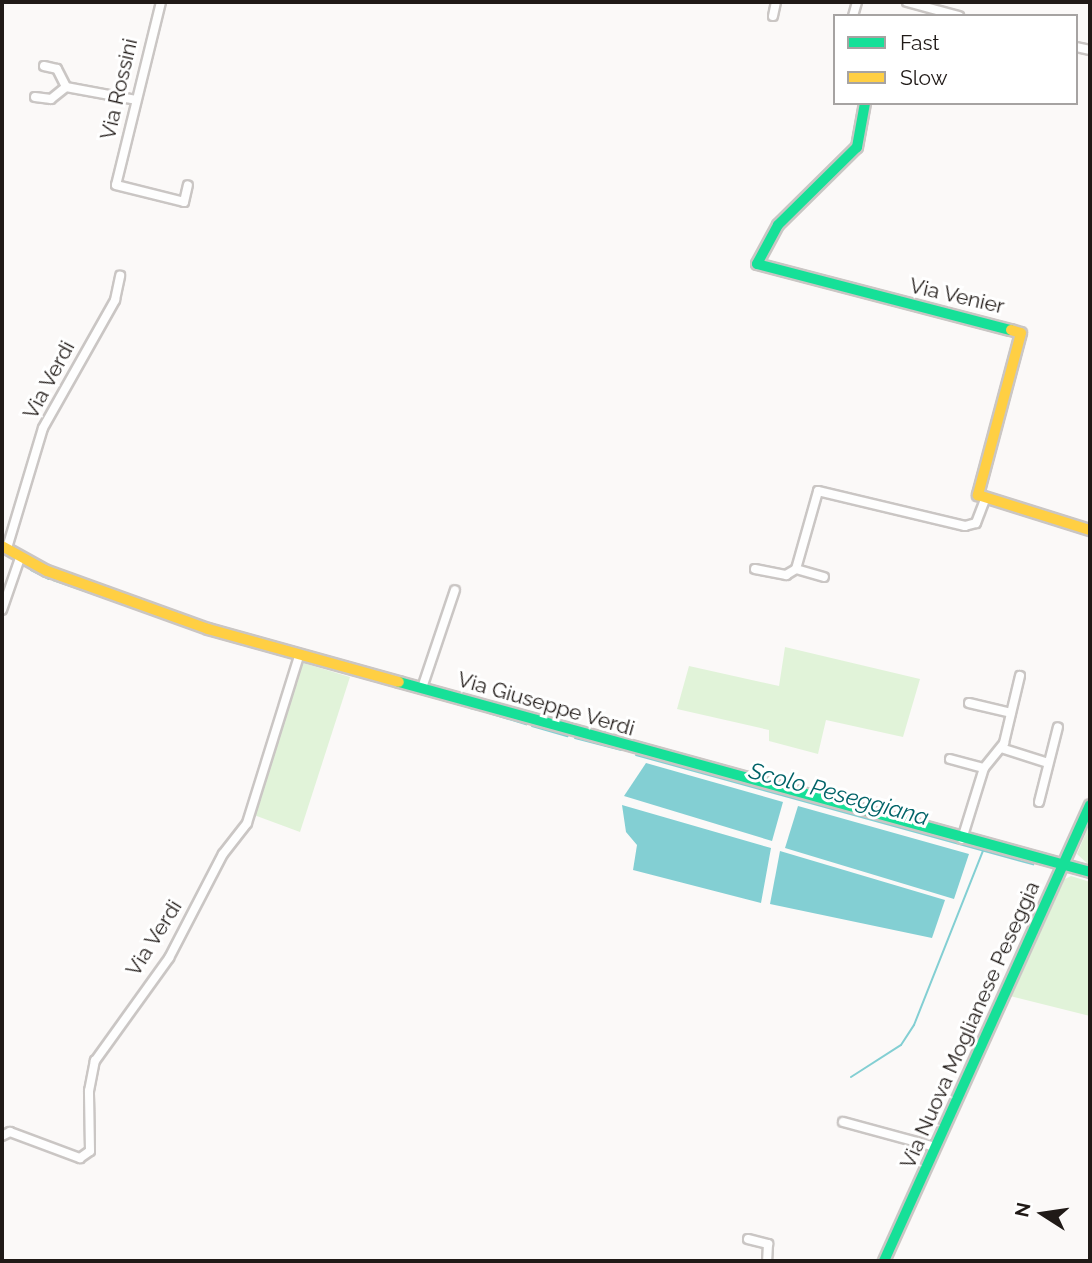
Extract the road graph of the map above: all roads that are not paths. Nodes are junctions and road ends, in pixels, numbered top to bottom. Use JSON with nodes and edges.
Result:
{"nodes":[{"id":1,"x":161,"y":2,"type":"edge"},
{"id":2,"x":776,"y":2,"type":"edge"},
{"id":3,"x":907,"y":2,"type":"edge"},
{"id":4,"x":952,"y":14,"type":"edge"},
{"id":5,"x":773,"y":16,"type":"dead end"},
{"id":6,"x":44,"y":66,"type":"dead end"},
{"id":7,"x":66,"y":87,"type":"junction"},
{"id":8,"x":35,"y":97,"type":"dead end"},
{"id":9,"x":136,"y":100,"type":"junction"},
{"id":10,"x":865,"y":105,"type":"edge"},
{"id":11,"x":188,"y":185,"type":"dead end"},
{"id":12,"x":120,"y":276,"type":"dead end"},
{"id":13,"x":985,"y":500,"type":"junction"},
{"id":14,"x":1090,"y":530,"type":"edge"},
{"id":15,"x":4,"y":547,"type":"edge"},
{"id":16,"x":20,"y":558,"type":"junction"},
{"id":17,"x":755,"y":569,"type":"dead end"},
{"id":18,"x":796,"y":569,"type":"junction"},
{"id":19,"x":824,"y":577,"type":"dead end"},
{"id":20,"x":455,"y":590,"type":"dead end"},
{"id":21,"x":2,"y":610,"type":"edge"},
{"id":22,"x":299,"y":655,"type":"junction"},
{"id":23,"x":1020,"y":676,"type":"dead end"},
{"id":24,"x":422,"y":688,"type":"junction"},
{"id":25,"x":968,"y":703,"type":"dead end"},
{"id":26,"x":1011,"y":713,"type":"junction"},
{"id":27,"x":1058,"y":727,"type":"dead end"},
{"id":28,"x":1001,"y":748,"type":"junction"},
{"id":29,"x":950,"y":760,"type":"dead end"},
{"id":30,"x":1048,"y":763,"type":"junction"},
{"id":31,"x":984,"y":768,"type":"junction"},
{"id":32,"x":1039,"y":802,"type":"dead end"},
{"id":33,"x":1090,"y":805,"type":"edge"},
{"id":34,"x":962,"y":839,"type":"junction"},
{"id":35,"x":1063,"y":864,"type":"junction"},
{"id":36,"x":1090,"y":872,"type":"edge"},
{"id":37,"x":844,"y":1122,"type":"dead end"},
{"id":38,"x":2,"y":1136,"type":"edge"},
{"id":39,"x":935,"y":1147,"type":"junction"},
{"id":40,"x":748,"y":1239,"type":"dead end"},
{"id":41,"x":767,"y":1261,"type":"edge"},
{"id":42,"x":884,"y":1261,"type":"edge"}],
"edges":[{"from":1,"to":9,"type":"street","name":"Via Rossini"},
{"from":2,"to":5,"type":"street"},
{"from":3,"to":4,"type":"street"},
{"from":6,"to":7,"type":"street"},
{"from":7,"to":8,"type":"street"},
{"from":7,"to":9,"type":"street"},
{"from":9,"to":11,"type":"street","name":"Via Rossini"},
{"from":10,"to":13,"type":"street","name":"Via Venier"},
{"from":12,"to":15,"type":"street","name":"Via Verdi"},
{"from":13,"to":14,"type":"street"},
{"from":13,"to":18,"type":"street"},
{"from":15,"to":16,"type":"street","name":"Via Giuseppe Verdi"},
{"from":16,"to":21,"type":"street"},
{"from":16,"to":22,"type":"street","name":"Via Giuseppe Verdi"},
{"from":17,"to":18,"type":"street"},
{"from":18,"to":19,"type":"street"},
{"from":20,"to":24,"type":"street"},
{"from":22,"to":24,"type":"street","name":"Via Giuseppe Verdi"},
{"from":22,"to":38,"type":"street","name":"Via Verdi"},
{"from":23,"to":26,"type":"street"},
{"from":24,"to":34,"type":"street","name":"Via Giuseppe Verdi"},
{"from":25,"to":26,"type":"street"},
{"from":26,"to":28,"type":"street"},
{"from":27,"to":30,"type":"street"},
{"from":28,"to":30,"type":"street"},
{"from":28,"to":31,"type":"street"},
{"from":29,"to":31,"type":"street"},
{"from":30,"to":32,"type":"street"},
{"from":31,"to":34,"type":"street"},
{"from":33,"to":35,"type":"street","name":"Via Nuova Moglianese Peseggia"},
{"from":34,"to":35,"type":"street","name":"Via Giuseppe Verdi"},
{"from":35,"to":36,"type":"street","name":"Via Giuseppe Verdi"},
{"from":35,"to":39,"type":"street","name":"Via Nuova Moglianese Peseggia"},
{"from":37,"to":39,"type":"street"},
{"from":39,"to":42,"type":"street","name":"Via Nuova Moglianese Peseggia"},
{"from":40,"to":41,"type":"street"}]}
